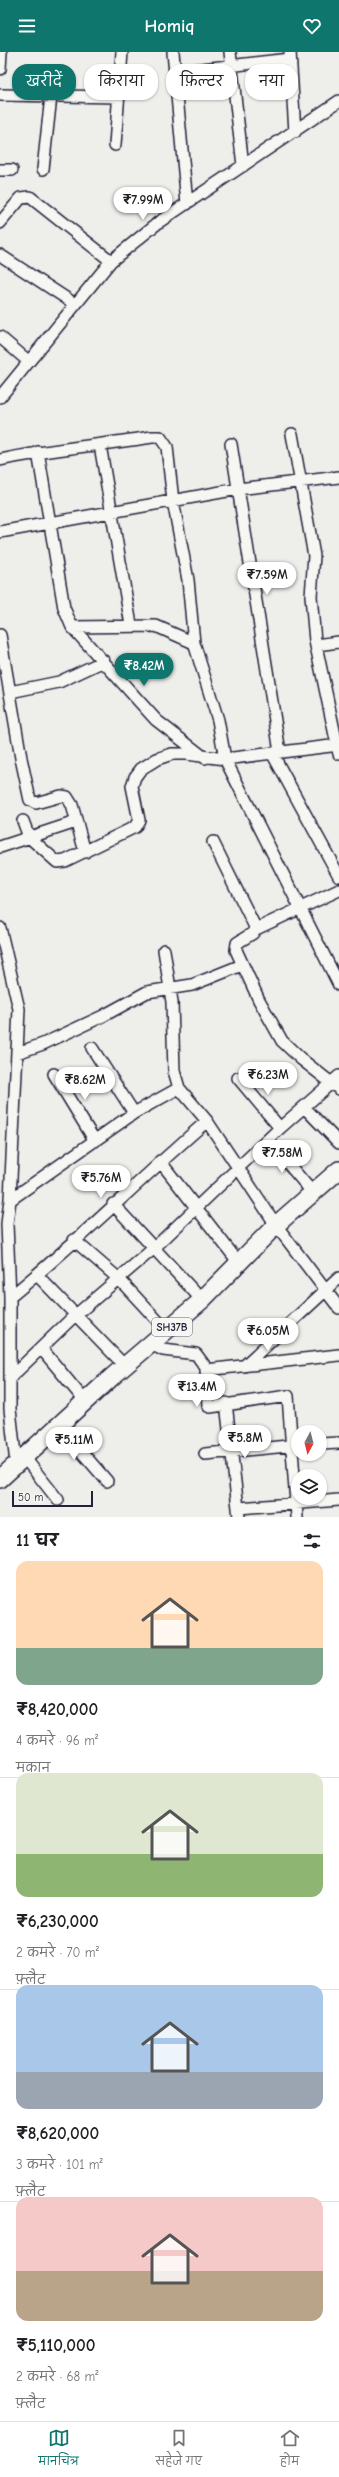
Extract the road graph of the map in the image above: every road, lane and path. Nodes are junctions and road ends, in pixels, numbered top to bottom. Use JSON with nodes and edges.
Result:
{"nodes":[{"id":1,"x":2,"y":52,"type":"edge"},
{"id":2,"x":122,"y":52,"type":"edge"},
{"id":3,"x":174,"y":52,"type":"edge"},
{"id":4,"x":230,"y":52,"type":"edge"},
{"id":5,"x":290,"y":56,"type":"edge"},
{"id":6,"x":121,"y":64,"type":"edge"},
{"id":7,"x":175,"y":64,"type":"edge"},
{"id":8,"x":232,"y":64,"type":"edge"},
{"id":9,"x":237,"y":65,"type":"edge"},
{"id":10,"x":0,"y":69,"type":"edge"},
{"id":11,"x":0,"y":95,"type":"edge"},
{"id":12,"x":12,"y":95,"type":"edge"},
{"id":13,"x":51,"y":100,"type":"edge"},
{"id":14,"x":119,"y":100,"type":"edge"},
{"id":15,"x":178,"y":100,"type":"edge"},
{"id":16,"x":236,"y":100,"type":"edge"},
{"id":17,"x":339,"y":101,"type":"edge"},
{"id":18,"x":295,"y":132,"type":"junction"},
{"id":19,"x":115,"y":145,"type":"dead end"},
{"id":20,"x":243,"y":166,"type":"junction"},
{"id":21,"x":44,"y":169,"type":"dead end"},
{"id":22,"x":0,"y":170,"type":"edge"},
{"id":23,"x":12,"y":170,"type":"dead end"},
{"id":24,"x":187,"y":204,"type":"junction"},
{"id":25,"x":0,"y":223,"type":"edge"},
{"id":26,"x":0,"y":255,"type":"edge"},
{"id":27,"x":111,"y":261,"type":"junction"},
{"id":28,"x":75,"y":304,"type":"junction"},
{"id":29,"x":0,"y":338,"type":"edge"},
{"id":30,"x":28,"y":361,"type":"junction"},
{"id":31,"x":0,"y":397,"type":"edge"},
{"id":32,"x":292,"y":434,"type":"dead end"},
{"id":33,"x":231,"y":444,"type":"dead end"},
{"id":34,"x":100,"y":445,"type":"junction"},
{"id":35,"x":38,"y":452,"type":"junction"},
{"id":36,"x":0,"y":460,"type":"edge"},
{"id":37,"x":339,"y":477,"type":"edge"},
{"id":38,"x":300,"y":481,"type":"junction"},
{"id":39,"x":238,"y":489,"type":"junction"},
{"id":40,"x":173,"y":501,"type":"junction"},
{"id":41,"x":113,"y":513,"type":"junction"},
{"id":42,"x":50,"y":523,"type":"junction"},
{"id":43,"x":0,"y":532,"type":"edge"},
{"id":44,"x":131,"y":625,"type":"junction"},
{"id":45,"x":72,"y":627,"type":"junction"},
{"id":46,"x":0,"y":635,"type":"edge"},
{"id":47,"x":339,"y":642,"type":"edge"},
{"id":48,"x":194,"y":643,"type":"junction"},
{"id":49,"x":316,"y":645,"type":"junction"},
{"id":50,"x":104,"y":661,"type":"junction"},
{"id":51,"x":10,"y":692,"type":"junction"},
{"id":52,"x":338,"y":748,"type":"edge"},
{"id":53,"x":276,"y":753,"type":"junction"},
{"id":54,"x":205,"y":758,"type":"junction"},
{"id":55,"x":225,"y":759,"type":"junction"},
{"id":56,"x":23,"y":821,"type":"dead end"},
{"id":57,"x":76,"y":822,"type":"junction"},
{"id":58,"x":29,"y":837,"type":"junction"},
{"id":59,"x":213,"y":842,"type":"dead end"},
{"id":60,"x":0,"y":847,"type":"edge"},
{"id":61,"x":85,"y":852,"type":"junction"},
{"id":62,"x":339,"y":876,"type":"edge"},
{"id":63,"x":339,"y":890,"type":"edge"},
{"id":64,"x":300,"y":910,"type":"junction"},
{"id":65,"x":0,"y":928,"type":"edge"},
{"id":66,"x":254,"y":930,"type":"junction"},
{"id":67,"x":164,"y":950,"type":"dead end"},
{"id":68,"x":242,"y":965,"type":"junction"},
{"id":69,"x":339,"y":986,"type":"edge"},
{"id":70,"x":170,"y":987,"type":"junction"},
{"id":71,"x":92,"y":1048,"type":"dead end"},
{"id":72,"x":17,"y":1053,"type":"junction"},
{"id":73,"x":54,"y":1074,"type":"dead end"},
{"id":74,"x":238,"y":1078,"type":"dead end"},
{"id":75,"x":336,"y":1083,"type":"edge"},
{"id":76,"x":179,"y":1088,"type":"junction"},
{"id":77,"x":304,"y":1107,"type":"junction"},
{"id":78,"x":134,"y":1113,"type":"junction"},
{"id":79,"x":207,"y":1121,"type":"junction"},
{"id":80,"x":280,"y":1128,"type":"junction"},
{"id":81,"x":268,"y":1140,"type":"junction"},
{"id":82,"x":95,"y":1141,"type":"junction"},
{"id":83,"x":339,"y":1143,"type":"edge"},
{"id":84,"x":160,"y":1161,"type":"junction"},
{"id":85,"x":238,"y":1168,"type":"junction"},
{"id":86,"x":339,"y":1170,"type":"edge"},
{"id":87,"x":313,"y":1193,"type":"junction"},
{"id":88,"x":10,"y":1200,"type":"junction"},
{"id":89,"x":113,"y":1204,"type":"junction"},
{"id":90,"x":196,"y":1208,"type":"junction"},
{"id":91,"x":276,"y":1225,"type":"junction"},
{"id":92,"x":74,"y":1240,"type":"junction"},
{"id":93,"x":153,"y":1249,"type":"junction"},
{"id":94,"x":239,"y":1264,"type":"junction"},
{"id":95,"x":37,"y":1275,"type":"junction"},
{"id":96,"x":339,"y":1278,"type":"edge"},
{"id":97,"x":119,"y":1279,"type":"junction"},
{"id":98,"x":326,"y":1290,"type":"junction"},
{"id":99,"x":10,"y":1297,"type":"junction"},
{"id":100,"x":202,"y":1300,"type":"junction"},
{"id":101,"x":339,"y":1308,"type":"edge"},
{"id":102,"x":75,"y":1315,"type":"junction"},
{"id":103,"x":167,"y":1331,"type":"junction"},
{"id":104,"x":151,"y":1344,"type":"junction"},
{"id":105,"x":41,"y":1348,"type":"junction"},
{"id":106,"x":339,"y":1356,"type":"edge"},
{"id":107,"x":125,"y":1366,"type":"junction"},
{"id":108,"x":244,"y":1366,"type":"junction"},
{"id":109,"x":207,"y":1369,"type":"junction"},
{"id":110,"x":12,"y":1376,"type":"junction"},
{"id":111,"x":86,"y":1401,"type":"junction"},
{"id":112,"x":226,"y":1403,"type":"junction"},
{"id":113,"x":292,"y":1425,"type":"edge"},
{"id":114,"x":58,"y":1426,"type":"junction"},
{"id":115,"x":339,"y":1443,"type":"edge"},
{"id":116,"x":327,"y":1444,"type":"edge"},
{"id":117,"x":291,"y":1446,"type":"edge"},
{"id":118,"x":233,"y":1451,"type":"junction"},
{"id":119,"x":205,"y":1454,"type":"dead end"},
{"id":120,"x":20,"y":1461,"type":"junction"},
{"id":121,"x":0,"y":1479,"type":"edge"},
{"id":122,"x":107,"y":1481,"type":"dead end"},
{"id":123,"x":58,"y":1500,"type":"dead end"},
{"id":124,"x":339,"y":1500,"type":"edge"},
{"id":125,"x":327,"y":1501,"type":"edge"},
{"id":126,"x":291,"y":1505,"type":"edge"},
{"id":127,"x":296,"y":1505,"type":"edge"},
{"id":128,"x":239,"y":1512,"type":"edge"},
{"id":129,"x":297,"y":1517,"type":"edge"}],
"edges":[{"from":1,"to":10,"type":"street"},
{"from":2,"to":6,"type":"street"},
{"from":3,"to":7,"type":"street"},
{"from":4,"to":8,"type":"street"},
{"from":5,"to":9,"type":"street"},
{"from":5,"to":18,"type":"street"},
{"from":11,"to":12,"type":"street"},
{"from":13,"to":21,"type":"street"},
{"from":14,"to":19,"type":"street"},
{"from":15,"to":24,"type":"street"},
{"from":16,"to":20,"type":"street"},
{"from":17,"to":18,"type":"street"},
{"from":18,"to":20,"type":"street"},
{"from":20,"to":24,"type":"street"},
{"from":22,"to":23,"type":"street"},
{"from":24,"to":27,"type":"street"},
{"from":25,"to":27,"type":"street"},
{"from":26,"to":28,"type":"street"},
{"from":27,"to":28,"type":"street"},
{"from":28,"to":30,"type":"street"},
{"from":29,"to":30,"type":"street"},
{"from":30,"to":31,"type":"street"},
{"from":32,"to":38,"type":"street"},
{"from":33,"to":39,"type":"street"},
{"from":34,"to":35,"type":"street"},
{"from":34,"to":40,"type":"street"},
{"from":34,"to":41,"type":"street"},
{"from":35,"to":36,"type":"street"},
{"from":35,"to":42,"type":"street"},
{"from":37,"to":38,"type":"street"},
{"from":38,"to":39,"type":"street"},
{"from":38,"to":49,"type":"street"},
{"from":39,"to":40,"type":"street"},
{"from":39,"to":53,"type":"street"},
{"from":40,"to":41,"type":"street"},
{"from":40,"to":48,"type":"street"},
{"from":41,"to":42,"type":"street"},
{"from":41,"to":44,"type":"street"},
{"from":42,"to":43,"type":"street"},
{"from":42,"to":45,"type":"street"},
{"from":44,"to":45,"type":"street"},
{"from":44,"to":48,"type":"street"},
{"from":45,"to":50,"type":"street"},
{"from":46,"to":51,"type":"street"},
{"from":47,"to":49,"type":"street"},
{"from":48,"to":55,"type":"street"},
{"from":49,"to":52,"type":"street"},
{"from":50,"to":51,"type":"street"},
{"from":50,"to":54,"type":"street"},
{"from":51,"to":57,"type":"street"},
{"from":52,"to":53,"type":"street"},
{"from":53,"to":55,"type":"street"},
{"from":53,"to":62,"type":"street"},
{"from":54,"to":55,"type":"street"},
{"from":54,"to":61,"type":"street"},
{"from":55,"to":64,"type":"street"},
{"from":56,"to":58,"type":"street"},
{"from":57,"to":58,"type":"street"},
{"from":57,"to":61,"type":"street"},
{"from":58,"to":60,"type":"street"},
{"from":58,"to":61,"type":"street"},
{"from":59,"to":66,"type":"street"},
{"from":63,"to":64,"type":"street"},
{"from":64,"to":66,"type":"street"},
{"from":64,"to":69,"type":"street"},
{"from":65,"to":72,"type":"street"},
{"from":66,"to":68,"type":"street"},
{"from":67,"to":70,"type":"street"},
{"from":68,"to":70,"type":"street"},
{"from":68,"to":75,"type":"street"},
{"from":70,"to":72,"type":"street"},
{"from":70,"to":76,"type":"street"},
{"from":71,"to":78,"type":"street"},
{"from":72,"to":88,"type":"street"},
{"from":73,"to":82,"type":"street"},
{"from":74,"to":80,"type":"street"},
{"from":75,"to":77,"type":"street"},
{"from":76,"to":78,"type":"street"},
{"from":76,"to":79,"type":"street"},
{"from":77,"to":80,"type":"street"},
{"from":77,"to":83,"type":"street"},
{"from":78,"to":82,"type":"street"},
{"from":79,"to":84,"type":"street"},
{"from":79,"to":85,"type":"street"},
{"from":80,"to":81,"type":"street"},
{"from":81,"to":85,"type":"street"},
{"from":81,"to":87,"type":"street"},
{"from":82,"to":88,"type":"street"},
{"from":84,"to":89,"type":"street"},
{"from":84,"to":90,"type":"street"},
{"from":85,"to":90,"type":"street"},
{"from":85,"to":91,"type":"street"},
{"from":86,"to":87,"type":"main road","number":"SH37B"},
{"from":87,"to":91,"type":"main road","number":"SH37B"},
{"from":88,"to":99,"type":"street"},
{"from":89,"to":92,"type":"street"},
{"from":89,"to":93,"type":"street"},
{"from":90,"to":93,"type":"street"},
{"from":90,"to":94,"type":"street"},
{"from":91,"to":94,"type":"main road","number":"SH37B"},
{"from":91,"to":98,"type":"street"},
{"from":92,"to":95,"type":"street"},
{"from":92,"to":97,"type":"street"},
{"from":93,"to":97,"type":"street"},
{"from":93,"to":100,"type":"street"},
{"from":94,"to":100,"type":"main road","number":"SH37B"},
{"from":95,"to":99,"type":"street"},
{"from":95,"to":102,"type":"street"},
{"from":96,"to":98,"type":"street"},
{"from":97,"to":102,"type":"street"},
{"from":97,"to":103,"type":"street"},
{"from":98,"to":101,"type":"street"},
{"from":98,"to":108,"type":"street"},
{"from":99,"to":110,"type":"street"},
{"from":100,"to":103,"type":"main road","number":"SH37B"},
{"from":102,"to":105,"type":"street"},
{"from":102,"to":107,"type":"street"},
{"from":103,"to":104,"type":"main road","number":"SH37B"},
{"from":104,"to":107,"type":"main road","number":"SH37B"},
{"from":104,"to":109,"type":"street"},
{"from":105,"to":110,"type":"street"},
{"from":105,"to":111,"type":"street"},
{"from":106,"to":108,"type":"street"},
{"from":107,"to":111,"type":"main road","number":"SH37B"},
{"from":108,"to":109,"type":"street"},
{"from":109,"to":112,"type":"street"},
{"from":110,"to":120,"type":"street"},
{"from":111,"to":114,"type":"main road","number":"SH37B"},
{"from":112,"to":113,"type":"street"},
{"from":112,"to":118,"type":"street"},
{"from":114,"to":120,"type":"main road","number":"SH37B"},
{"from":114,"to":122,"type":"street"},
{"from":115,"to":116,"type":"street"},
{"from":117,"to":118,"type":"street"},
{"from":118,"to":119,"type":"street"},
{"from":118,"to":128,"type":"street"},
{"from":120,"to":121,"type":"main road","number":"SH37B"},
{"from":120,"to":123,"type":"street"},
{"from":124,"to":125,"type":"street"},
{"from":126,"to":128,"type":"street"},
{"from":127,"to":129,"type":"street"}]}
